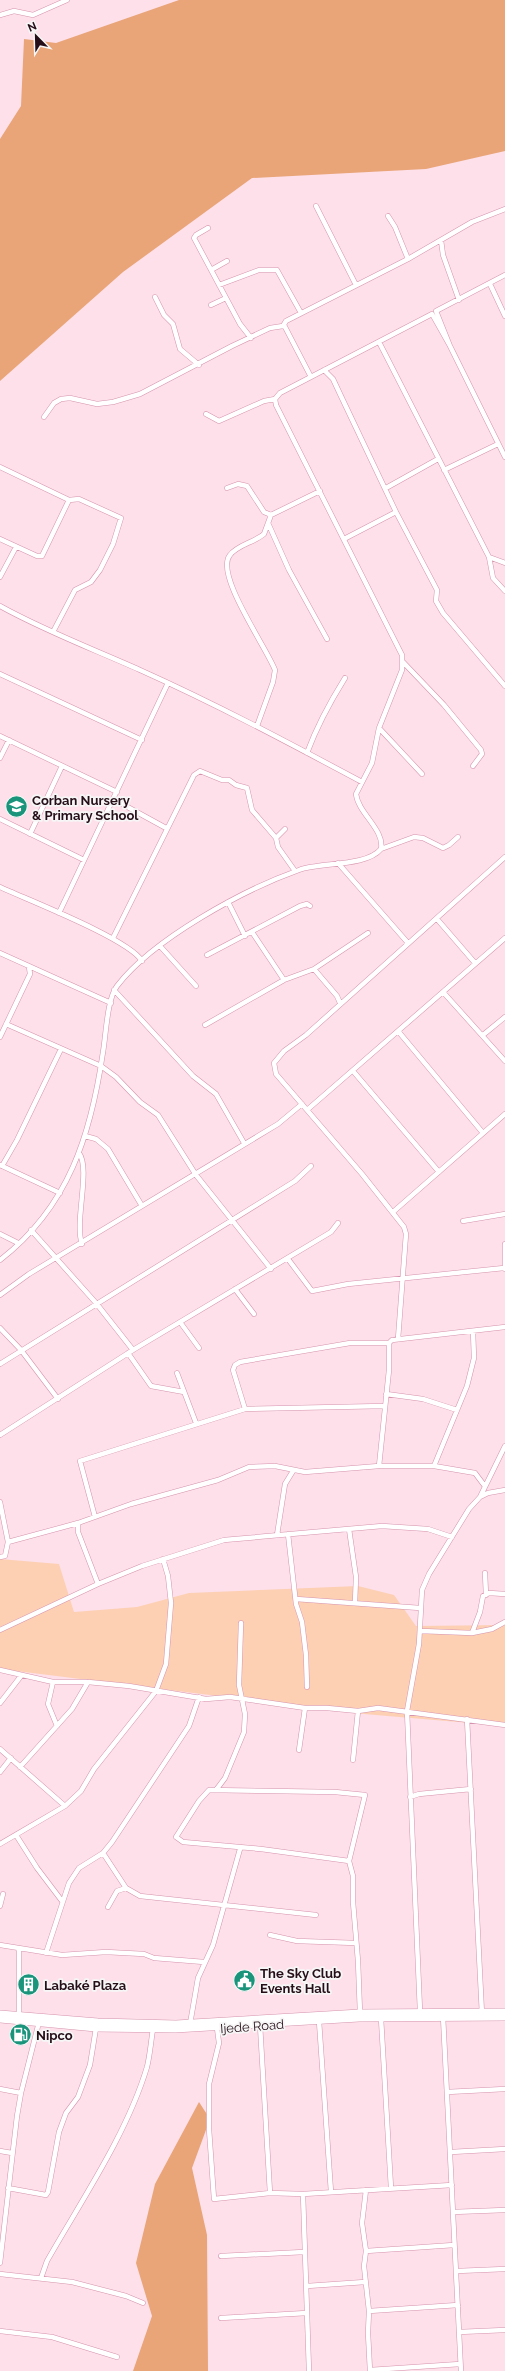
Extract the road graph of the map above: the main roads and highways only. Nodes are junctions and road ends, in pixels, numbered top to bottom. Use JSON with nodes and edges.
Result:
{"nodes":[{"id":1,"x":505,"y":2012,"type":"edge"},
{"id":2,"x":0,"y":2014,"type":"edge"},
{"id":3,"x":482,"y":2014,"type":"junction"},
{"id":4,"x":505,"y":2017,"type":"edge"},
{"id":5,"x":0,"y":2020,"type":"edge"}],
"edges":[{"from":1,"to":3,"type":"main road","name":"Ijede Road"},
{"from":2,"to":3,"type":"main road","name":"Ijede Road"},
{"from":3,"to":4,"type":"main road","name":"Ijede Road"},
{"from":3,"to":5,"type":"main road","name":"Ijede Road"}]}
